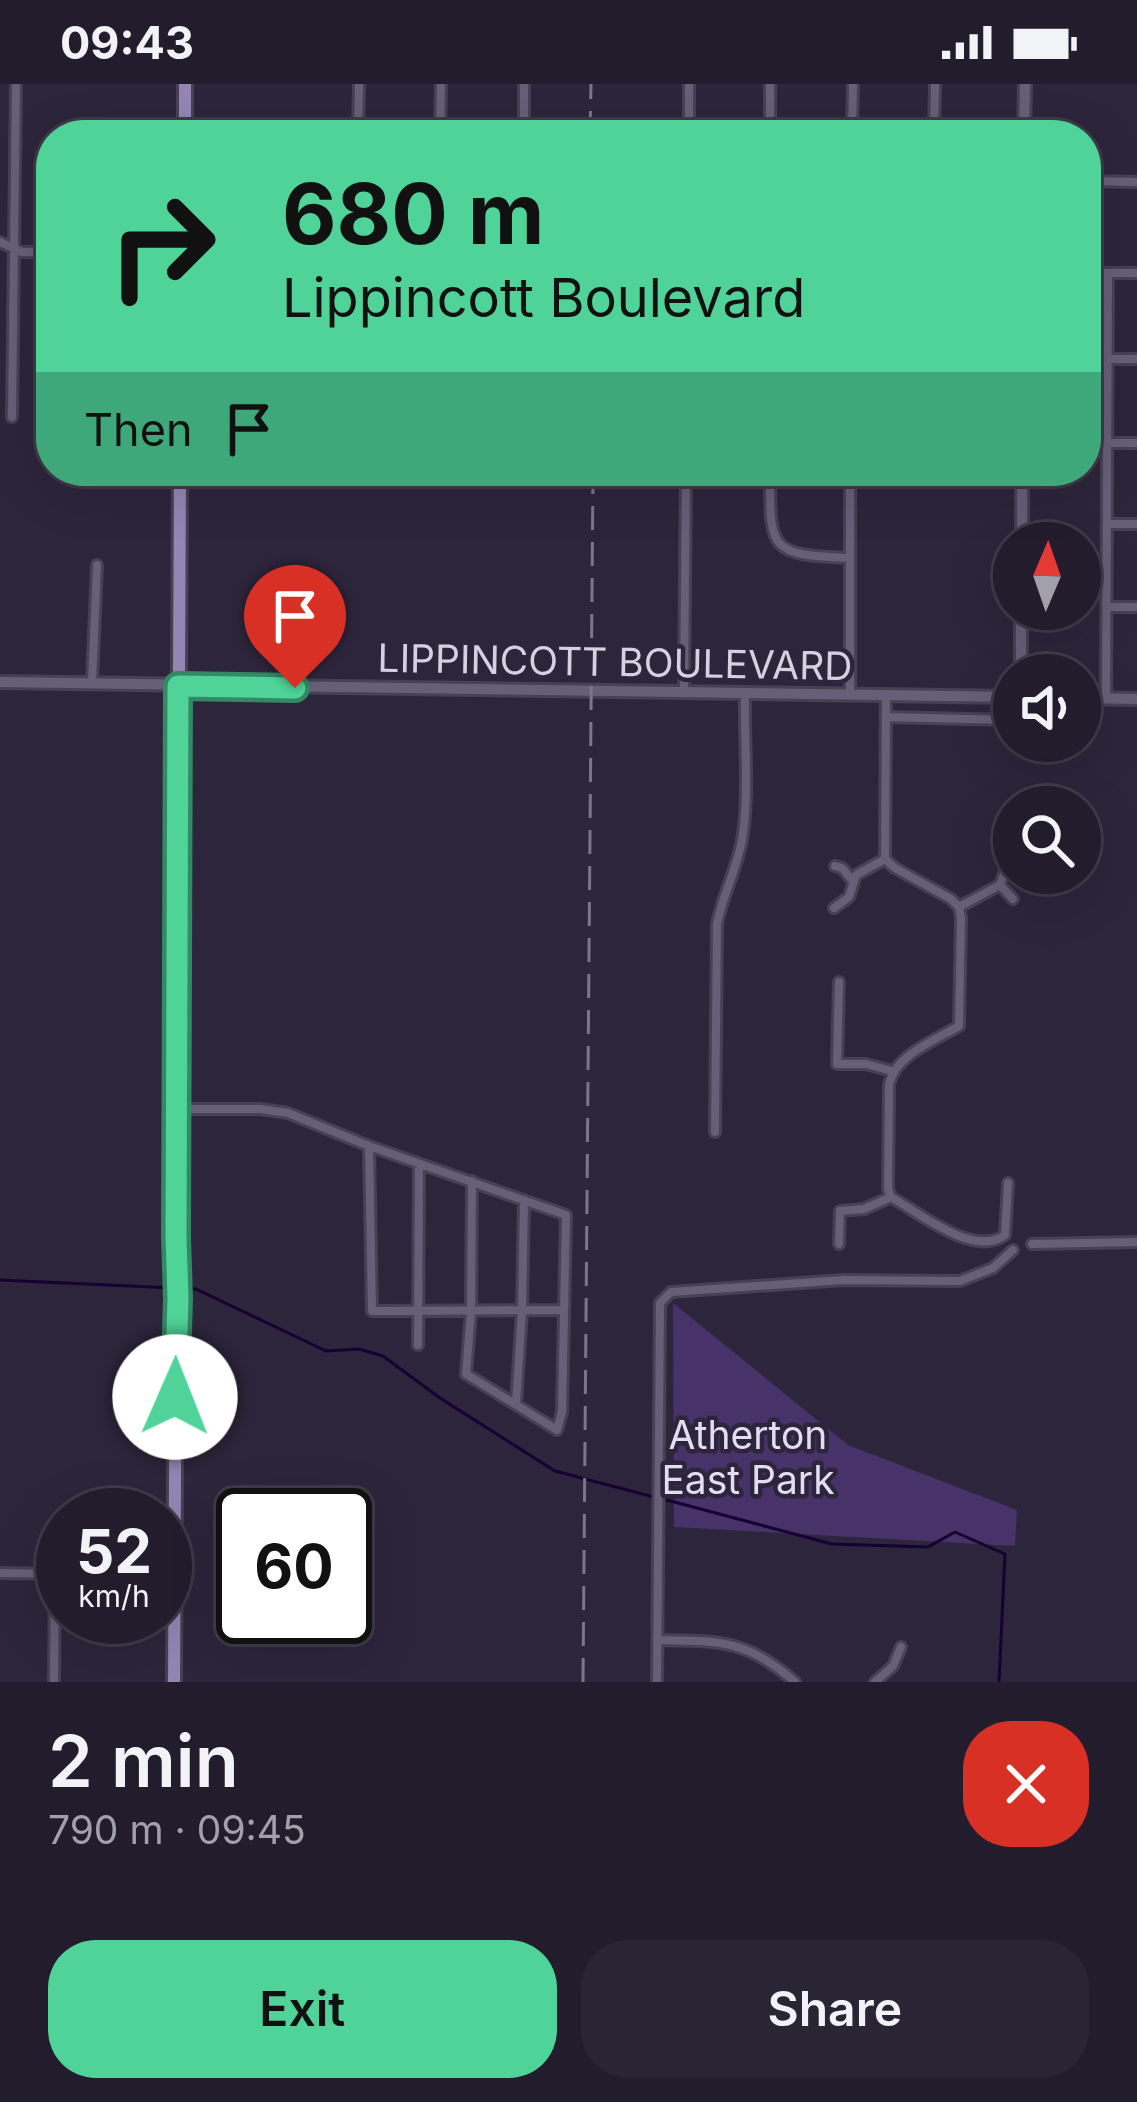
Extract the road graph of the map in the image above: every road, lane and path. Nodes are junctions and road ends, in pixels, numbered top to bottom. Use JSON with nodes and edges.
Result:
{"nodes":[{"id":1,"x":16,"y":84,"type":"edge"},
{"id":2,"x":185,"y":84,"type":"edge"},
{"id":3,"x":359,"y":84,"type":"edge"},
{"id":4,"x":441,"y":84,"type":"edge"},
{"id":5,"x":524,"y":84,"type":"edge"},
{"id":6,"x":688,"y":84,"type":"edge"},
{"id":7,"x":770,"y":84,"type":"edge"},
{"id":8,"x":853,"y":84,"type":"edge"},
{"id":9,"x":934,"y":84,"type":"edge"},
{"id":10,"x":1025,"y":84,"type":"edge"},
{"id":11,"x":184,"y":120,"type":"edge"},
{"id":12,"x":358,"y":120,"type":"edge"},
{"id":13,"x":440,"y":120,"type":"edge"},
{"id":14,"x":524,"y":120,"type":"edge"},
{"id":15,"x":689,"y":120,"type":"edge"},
{"id":16,"x":770,"y":120,"type":"edge"},
{"id":17,"x":852,"y":120,"type":"edge"},
{"id":18,"x":934,"y":120,"type":"edge"},
{"id":19,"x":1024,"y":120,"type":"edge"},
{"id":20,"x":1101,"y":181,"type":"edge"},
{"id":21,"x":1137,"y":182,"type":"edge"},
{"id":22,"x":0,"y":242,"type":"edge"},
{"id":23,"x":14,"y":247,"type":"junction"},
{"id":24,"x":36,"y":252,"type":"edge"},
{"id":25,"x":1101,"y":273,"type":"edge"},
{"id":26,"x":1108,"y":273,"type":"junction"},
{"id":27,"x":1137,"y":273,"type":"edge"},
{"id":28,"x":1108,"y":359,"type":"junction"},
{"id":29,"x":1137,"y":359,"type":"edge"},
{"id":30,"x":12,"y":417,"type":"dead end"},
{"id":31,"x":1107,"y":443,"type":"junction"},
{"id":32,"x":1137,"y":443,"type":"edge"},
{"id":33,"x":180,"y":486,"type":"edge"},
{"id":34,"x":686,"y":486,"type":"edge"},
{"id":35,"x":770,"y":486,"type":"edge"},
{"id":36,"x":850,"y":486,"type":"edge"},
{"id":37,"x":1022,"y":486,"type":"edge"},
{"id":38,"x":1022,"y":522,"type":"edge"},
{"id":39,"x":1107,"y":524,"type":"junction"},
{"id":40,"x":1137,"y":524,"type":"edge"},
{"id":41,"x":850,"y":559,"type":"junction"},
{"id":42,"x":97,"y":565,"type":"dead end"},
{"id":43,"x":1107,"y":607,"type":"junction"},
{"id":44,"x":1137,"y":607,"type":"edge"},
{"id":45,"x":0,"y":682,"type":"edge"},
{"id":46,"x":92,"y":685,"type":"junction"},
{"id":47,"x":178,"y":686,"type":"junction"},
{"id":48,"x":684,"y":693,"type":"junction"},
{"id":49,"x":745,"y":694,"type":"junction"},
{"id":50,"x":850,"y":695,"type":"junction"},
{"id":51,"x":886,"y":696,"type":"junction"},
{"id":52,"x":993,"y":697,"type":"edge"},
{"id":53,"x":1101,"y":698,"type":"edge"},
{"id":54,"x":1106,"y":698,"type":"junction"},
{"id":55,"x":1137,"y":699,"type":"edge"},
{"id":56,"x":885,"y":717,"type":"junction"},
{"id":57,"x":993,"y":720,"type":"edge"},
{"id":58,"x":885,"y":859,"type":"junction"},
{"id":59,"x":835,"y":866,"type":"dead end"},
{"id":60,"x":854,"y":877,"type":"junction"},
{"id":61,"x":993,"y":888,"type":"edge"},
{"id":62,"x":1009,"y":894,"type":"edge"},
{"id":63,"x":1013,"y":899,"type":"dead end"},
{"id":64,"x":958,"y":907,"type":"junction"},
{"id":65,"x":834,"y":908,"type":"dead end"},
{"id":66,"x":839,"y":982,"type":"dead end"},
{"id":67,"x":892,"y":1071,"type":"junction"},
{"id":68,"x":176,"y":1109,"type":"junction"},
{"id":69,"x":715,"y":1132,"type":"dead end"},
{"id":70,"x":369,"y":1146,"type":"junction"},
{"id":71,"x":419,"y":1164,"type":"junction"},
{"id":72,"x":472,"y":1181,"type":"junction"},
{"id":73,"x":1008,"y":1183,"type":"dead end"},
{"id":74,"x":891,"y":1197,"type":"junction"},
{"id":75,"x":524,"y":1200,"type":"junction"},
{"id":76,"x":1137,"y":1242,"type":"edge"},
{"id":77,"x":839,"y":1244,"type":"dead end"},
{"id":78,"x":1032,"y":1244,"type":"dead end"},
{"id":79,"x":1013,"y":1250,"type":"dead end"},
{"id":80,"x":563,"y":1310,"type":"junction"},
{"id":81,"x":420,"y":1311,"type":"junction"},
{"id":82,"x":522,"y":1311,"type":"junction"},
{"id":83,"x":471,"y":1312,"type":"junction"},
{"id":84,"x":418,"y":1345,"type":"dead end"},
{"id":85,"x":516,"y":1405,"type":"junction"},
{"id":86,"x":173,"y":1488,"type":"edge"},
{"id":87,"x":0,"y":1573,"type":"edge"},
{"id":88,"x":36,"y":1574,"type":"edge"},
{"id":89,"x":657,"y":1640,"type":"junction"},
{"id":90,"x":56,"y":1644,"type":"edge"},
{"id":91,"x":173,"y":1644,"type":"edge"},
{"id":92,"x":901,"y":1647,"type":"dead end"},
{"id":93,"x":54,"y":1682,"type":"edge"},
{"id":94,"x":174,"y":1682,"type":"edge"},
{"id":95,"x":657,"y":1682,"type":"edge"},
{"id":96,"x":795,"y":1682,"type":"edge"},
{"id":97,"x":875,"y":1682,"type":"edge"}],
"edges":[{"from":1,"to":23,"type":"street"},
{"from":2,"to":11,"type":"main road"},
{"from":3,"to":12,"type":"street"},
{"from":4,"to":13,"type":"street"},
{"from":5,"to":14,"type":"street"},
{"from":6,"to":15,"type":"street"},
{"from":7,"to":16,"type":"street"},
{"from":8,"to":17,"type":"street"},
{"from":9,"to":18,"type":"street"},
{"from":10,"to":19,"type":"street"},
{"from":20,"to":21,"type":"street"},
{"from":22,"to":23,"type":"street"},
{"from":23,"to":24,"type":"street"},
{"from":23,"to":30,"type":"street"},
{"from":25,"to":26,"type":"street"},
{"from":26,"to":27,"type":"street"},
{"from":26,"to":28,"type":"street"},
{"from":28,"to":29,"type":"street"},
{"from":28,"to":31,"type":"street"},
{"from":31,"to":32,"type":"street"},
{"from":31,"to":39,"type":"street"},
{"from":33,"to":47,"type":"main road"},
{"from":34,"to":48,"type":"street"},
{"from":35,"to":41,"type":"street"},
{"from":36,"to":41,"type":"street"},
{"from":37,"to":38,"type":"street"},
{"from":39,"to":40,"type":"street"},
{"from":39,"to":43,"type":"street"},
{"from":41,"to":50,"type":"street"},
{"from":42,"to":46,"type":"street"},
{"from":43,"to":44,"type":"street"},
{"from":43,"to":54,"type":"street"},
{"from":45,"to":46,"type":"street","name":"LIPPINCOTT BOULEVARD"},
{"from":46,"to":47,"type":"street","name":"LIPPINCOTT BOULEVARD"},
{"from":47,"to":48,"type":"street","name":"LIPPINCOTT BOULEVARD"},
{"from":47,"to":68,"type":"main road"},
{"from":48,"to":49,"type":"street","name":"LIPPINCOTT BOULEVARD"},
{"from":49,"to":50,"type":"street","name":"LIPPINCOTT BOULEVARD"},
{"from":49,"to":69,"type":"street"},
{"from":50,"to":51,"type":"street","name":"LIPPINCOTT BOULEVARD"},
{"from":51,"to":52,"type":"street","name":"LIPPINCOTT BOULEVARD"},
{"from":51,"to":56,"type":"street"},
{"from":53,"to":54,"type":"street"},
{"from":54,"to":55,"type":"street"},
{"from":56,"to":57,"type":"street"},
{"from":56,"to":58,"type":"street"},
{"from":58,"to":60,"type":"street"},
{"from":58,"to":64,"type":"street"},
{"from":59,"to":60,"type":"street"},
{"from":60,"to":65,"type":"street"},
{"from":61,"to":64,"type":"street"},
{"from":62,"to":63,"type":"street"},
{"from":64,"to":67,"type":"street"},
{"from":66,"to":67,"type":"street"},
{"from":67,"to":74,"type":"street"},
{"from":68,"to":70,"type":"street"},
{"from":68,"to":86,"type":"main road"},
{"from":70,"to":71,"type":"street"},
{"from":70,"to":81,"type":"street"},
{"from":71,"to":72,"type":"street"},
{"from":71,"to":81,"type":"street"},
{"from":72,"to":75,"type":"street"},
{"from":72,"to":83,"type":"street"},
{"from":73,"to":74,"type":"street"},
{"from":74,"to":77,"type":"street"},
{"from":75,"to":80,"type":"street"},
{"from":75,"to":82,"type":"street"},
{"from":76,"to":78,"type":"street"},
{"from":79,"to":89,"type":"street"},
{"from":80,"to":82,"type":"street"},
{"from":80,"to":85,"type":"street"},
{"from":81,"to":83,"type":"street"},
{"from":81,"to":84,"type":"street"},
{"from":82,"to":83,"type":"street"},
{"from":82,"to":85,"type":"street"},
{"from":83,"to":85,"type":"street"},
{"from":87,"to":88,"type":"street"},
{"from":89,"to":95,"type":"street"},
{"from":89,"to":96,"type":"street"},
{"from":90,"to":93,"type":"street"},
{"from":91,"to":94,"type":"main road"},
{"from":92,"to":97,"type":"street"}]}
